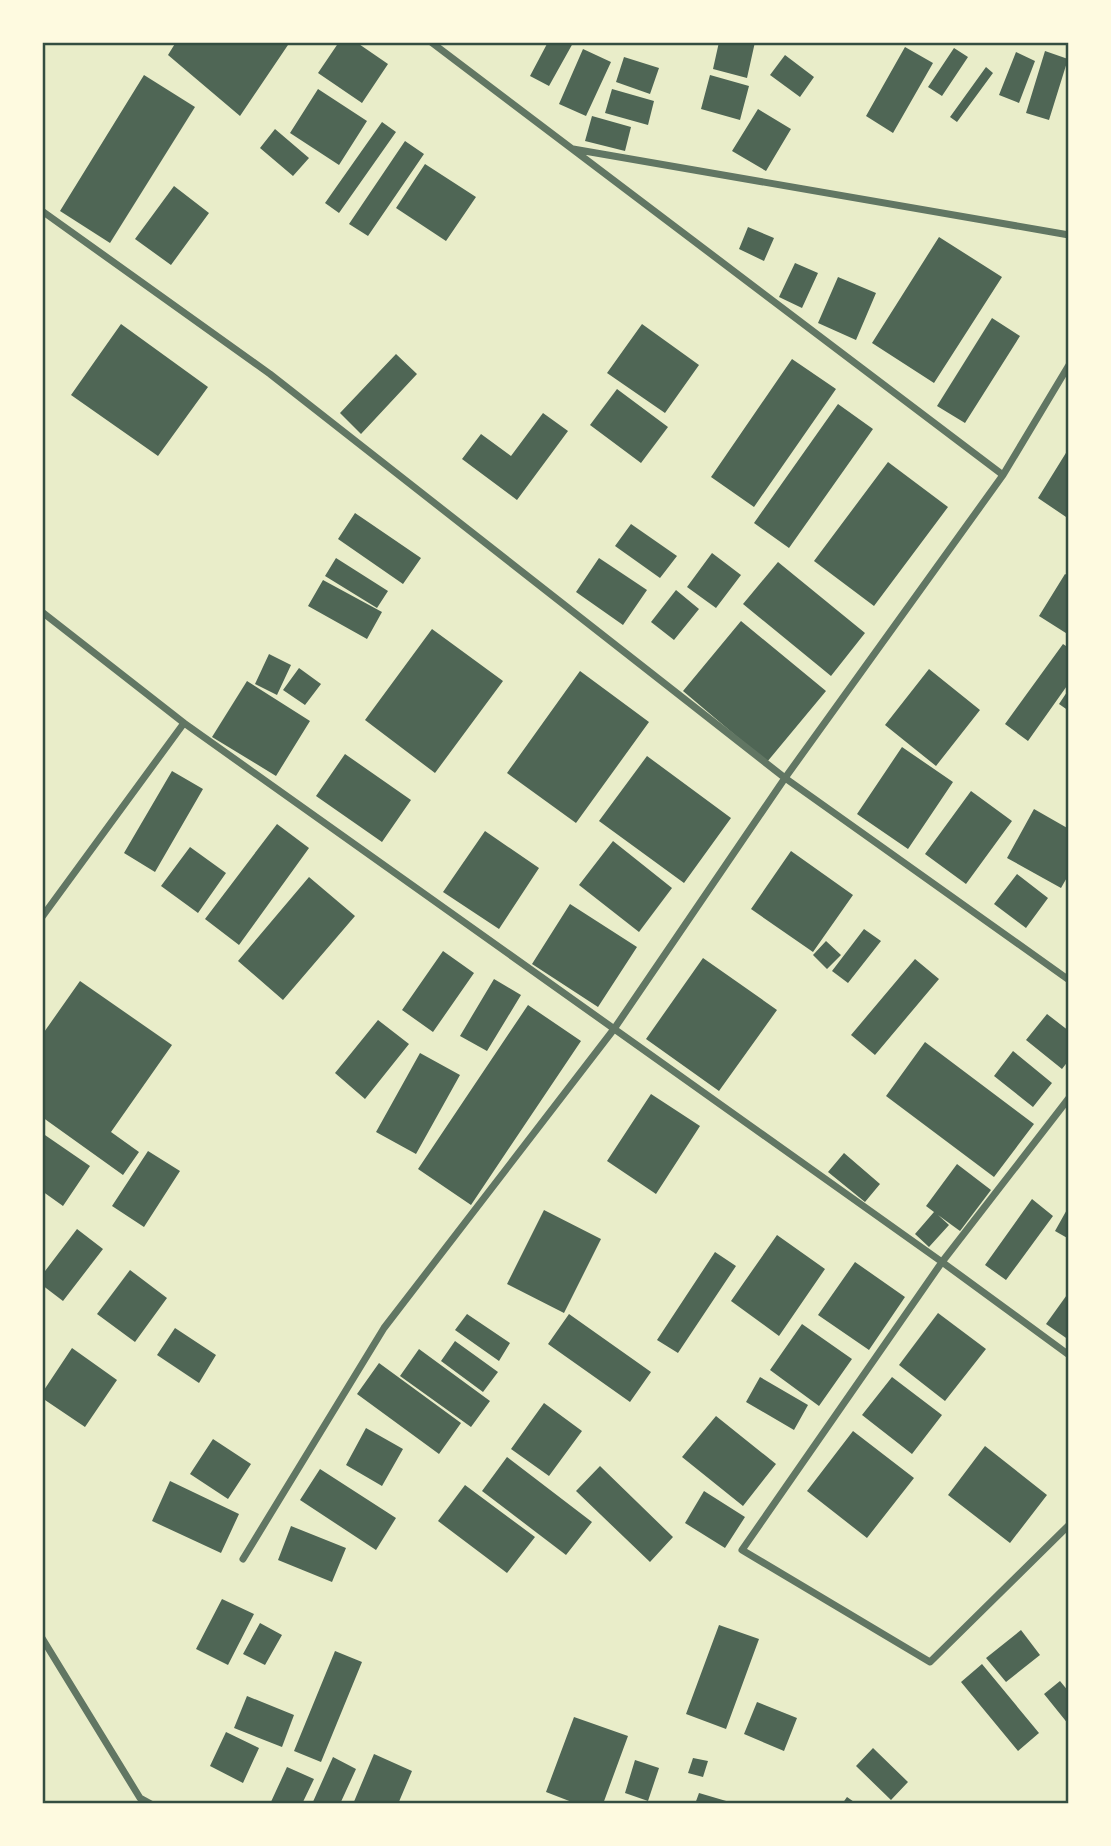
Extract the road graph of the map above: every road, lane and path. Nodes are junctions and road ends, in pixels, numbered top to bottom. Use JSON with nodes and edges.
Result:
{"nodes":[{"id":1,"x":431,"y":42,"type":"edge"},
{"id":2,"x":572,"y":148,"type":"junction"},
{"id":3,"x":42,"y":211,"type":"edge"},
{"id":4,"x":1069,"y":235,"type":"edge"},
{"id":5,"x":1069,"y":365,"type":"edge"},
{"id":6,"x":1003,"y":475,"type":"junction"},
{"id":7,"x":42,"y":612,"type":"edge"},
{"id":8,"x":184,"y":723,"type":"junction"},
{"id":9,"x":785,"y":778,"type":"junction"},
{"id":10,"x":42,"y":917,"type":"edge"},
{"id":11,"x":1069,"y":980,"type":"edge"},
{"id":12,"x":614,"y":1029,"type":"junction"},
{"id":13,"x":1069,"y":1098,"type":"edge"},
{"id":14,"x":942,"y":1262,"type":"junction"},
{"id":15,"x":1069,"y":1355,"type":"edge"},
{"id":16,"x":1069,"y":1525,"type":"edge"},
{"id":17,"x":243,"y":1559,"type":"dead end"},
{"id":18,"x":42,"y":1638,"type":"edge"},
{"id":19,"x":151,"y":1804,"type":"edge"}],
"edges":[{"from":1,"to":2,"type":"street"},
{"from":2,"to":4,"type":"street"},
{"from":2,"to":6,"type":"street"},
{"from":3,"to":9,"type":"street"},
{"from":5,"to":6,"type":"street"},
{"from":6,"to":9,"type":"street"},
{"from":7,"to":8,"type":"street"},
{"from":8,"to":10,"type":"street"},
{"from":8,"to":12,"type":"street"},
{"from":9,"to":11,"type":"street"},
{"from":9,"to":12,"type":"street"},
{"from":12,"to":14,"type":"street"},
{"from":12,"to":17,"type":"street"},
{"from":13,"to":14,"type":"street"},
{"from":14,"to":15,"type":"street"},
{"from":14,"to":16,"type":"street"},
{"from":18,"to":19,"type":"street"}]}
